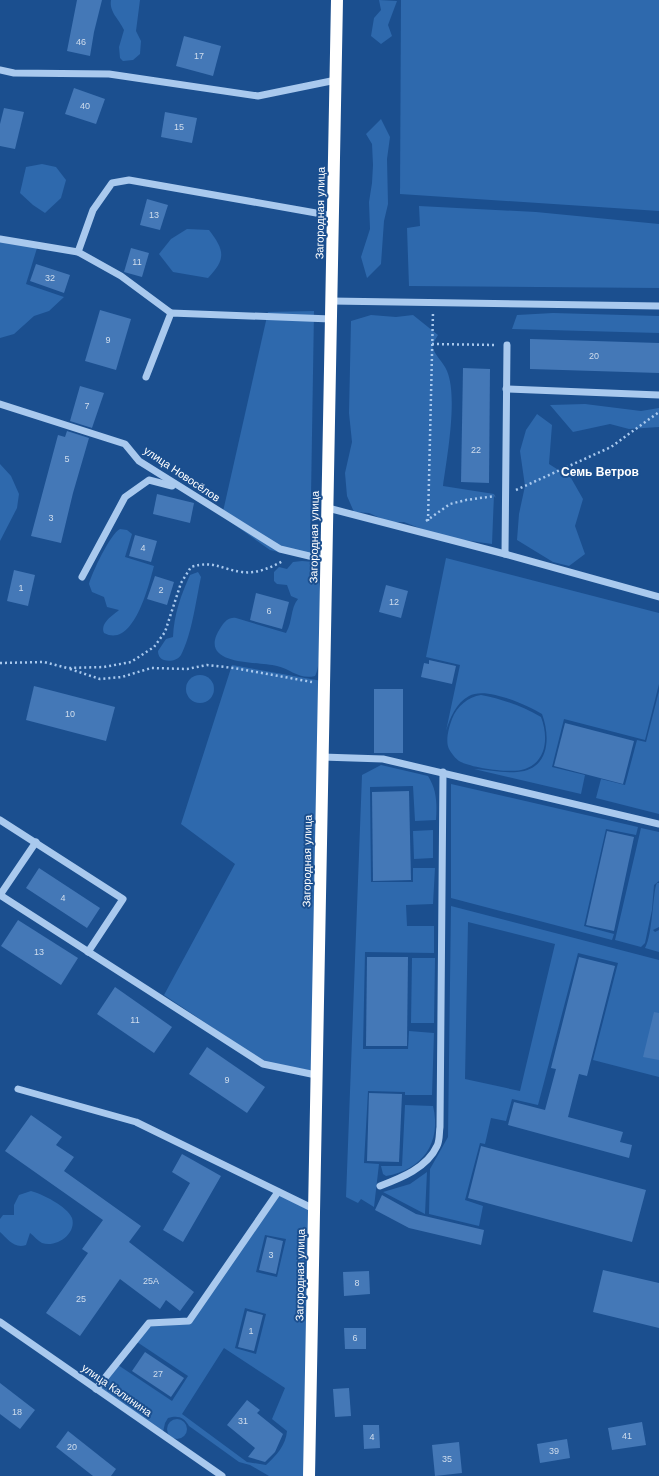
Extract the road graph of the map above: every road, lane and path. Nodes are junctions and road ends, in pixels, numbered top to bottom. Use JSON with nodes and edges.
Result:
{"nodes":[{"id":1,"x":337,"y":0,"type":"edge"},
{"id":2,"x":0,"y":70,"type":"edge"},
{"id":3,"x":336,"y":80,"type":"junction"},
{"id":4,"x":333,"y":216,"type":"junction"},
{"id":5,"x":0,"y":239,"type":"edge"},
{"id":6,"x":78,"y":252,"type":"junction"},
{"id":7,"x":331,"y":300,"type":"junction"},
{"id":8,"x":433,"y":302,"type":"junction"},
{"id":9,"x":659,"y":306,"type":"edge"},
{"id":10,"x":171,"y":312,"type":"junction"},
{"id":11,"x":331,"y":319,"type":"junction"},
{"id":12,"x":432,"y":344,"type":"junction"},
{"id":13,"x":507,"y":345,"type":"joint"},
{"id":14,"x":146,"y":377,"type":"dead end"},
{"id":15,"x":506,"y":389,"type":"junction"},
{"id":16,"x":659,"y":395,"type":"edge"},
{"id":17,"x":0,"y":404,"type":"edge"},
{"id":18,"x":659,"y":412,"type":"edge"},
{"id":19,"x":178,"y":487,"type":"junction"},
{"id":20,"x":504,"y":495,"type":"junction"},
{"id":21,"x":328,"y":508,"type":"junction"},
{"id":22,"x":428,"y":520,"type":"junction"},
{"id":23,"x":403,"y":529,"type":"junction"},
{"id":24,"x":430,"y":536,"type":"junction"},
{"id":25,"x":297,"y":553,"type":"junction"},
{"id":26,"x":504,"y":554,"type":"junction"},
{"id":27,"x":326,"y":560,"type":"junction"},
{"id":28,"x":82,"y":577,"type":"dead end"},
{"id":29,"x":659,"y":597,"type":"edge"},
{"id":30,"x":0,"y":663,"type":"edge"},
{"id":31,"x":67,"y":668,"type":"junction"},
{"id":32,"x":324,"y":684,"type":"junction"},
{"id":33,"x":322,"y":757,"type":"junction"},
{"id":34,"x":443,"y":772,"type":"junction"},
{"id":35,"x":0,"y":820,"type":"edge"},
{"id":36,"x":659,"y":824,"type":"edge"},
{"id":37,"x":36,"y":842,"type":"junction"},
{"id":38,"x":0,"y":895,"type":"edge"},
{"id":39,"x":88,"y":952,"type":"junction"},
{"id":40,"x":316,"y":1075,"type":"junction"},
{"id":41,"x":18,"y":1090,"type":"dead end"},
{"id":42,"x":380,"y":1186,"type":"dead end"},
{"id":43,"x":278,"y":1192,"type":"junction"},
{"id":44,"x":314,"y":1209,"type":"junction"},
{"id":45,"x":0,"y":1322,"type":"edge"},
{"id":46,"x":96,"y":1389,"type":"junction"},
{"id":47,"x":222,"y":1476,"type":"edge"},
{"id":48,"x":309,"y":1476,"type":"edge"}],
"edges":[{"from":1,"to":3,"type":"highway","name":"Загородная улица"},
{"from":2,"to":3,"type":"street"},
{"from":3,"to":4,"type":"highway","name":"Загородная улица"},
{"from":4,"to":6,"type":"street"},
{"from":4,"to":7,"type":"highway","name":"Загородная улица"},
{"from":5,"to":6,"type":"street"},
{"from":6,"to":10,"type":"street"},
{"from":7,"to":8,"type":"street"},
{"from":7,"to":11,"type":"highway","name":"Загородная улица"},
{"from":8,"to":9,"type":"street"},
{"from":8,"to":12,"type":"path"},
{"from":10,"to":11,"type":"street"},
{"from":10,"to":14,"type":"street"},
{"from":11,"to":21,"type":"highway","name":"Загородная улица"},
{"from":12,"to":13,"type":"path"},
{"from":12,"to":22,"type":"path"},
{"from":13,"to":15,"type":"street"},
{"from":15,"to":16,"type":"street"},
{"from":15,"to":20,"type":"street"},
{"from":17,"to":19,"type":"street","name":"улица Новосёлов"},
{"from":18,"to":20,"type":"path"},
{"from":19,"to":25,"type":"street","name":"улица Новосёлов"},
{"from":19,"to":28,"type":"street"},
{"from":20,"to":22,"type":"path"},
{"from":20,"to":26,"type":"street"},
{"from":21,"to":23,"type":"street"},
{"from":21,"to":27,"type":"highway","name":"Загородная улица"},
{"from":22,"to":23,"type":"path"},
{"from":22,"to":24,"type":"path"},
{"from":23,"to":24,"type":"street"},
{"from":24,"to":26,"type":"street"},
{"from":25,"to":27,"type":"street","name":"улица Новосёлов"},
{"from":25,"to":31,"type":"path"},
{"from":26,"to":29,"type":"street"},
{"from":27,"to":32,"type":"highway","name":"Загородная улица"},
{"from":30,"to":31,"type":"path"},
{"from":31,"to":32,"type":"path"},
{"from":32,"to":33,"type":"highway","name":"Загородная улица"},
{"from":33,"to":34,"type":"street"},
{"from":33,"to":40,"type":"highway","name":"Загородная улица"},
{"from":34,"to":36,"type":"street"},
{"from":34,"to":42,"type":"street"},
{"from":35,"to":37,"type":"street"},
{"from":37,"to":38,"type":"street"},
{"from":37,"to":39,"type":"street"},
{"from":38,"to":39,"type":"street"},
{"from":39,"to":40,"type":"street"},
{"from":40,"to":44,"type":"highway","name":"Загородная улица"},
{"from":41,"to":43,"type":"street"},
{"from":43,"to":44,"type":"street"},
{"from":43,"to":46,"type":"street"},
{"from":44,"to":48,"type":"highway","name":"Загородная улица"},
{"from":45,"to":46,"type":"street","name":"улица Калинина"},
{"from":46,"to":47,"type":"street","name":"улица Калинина"}]}
